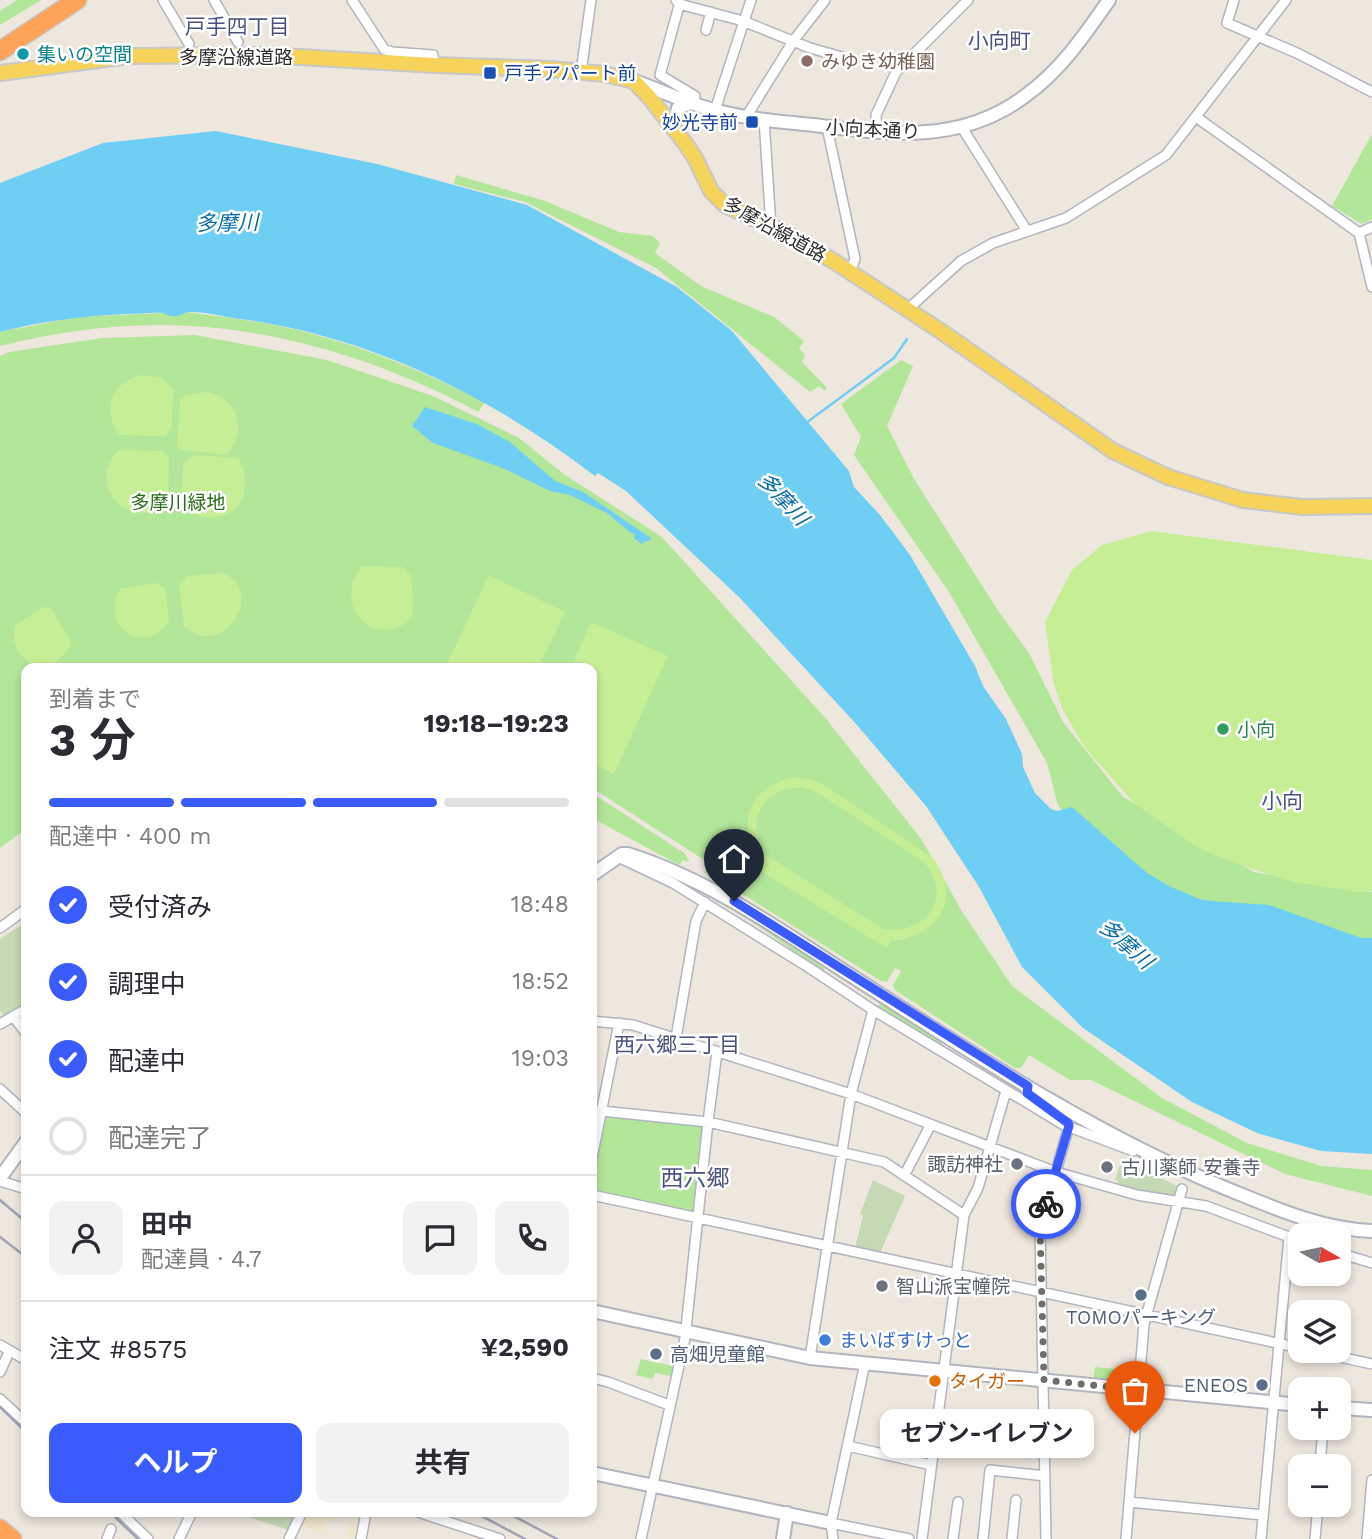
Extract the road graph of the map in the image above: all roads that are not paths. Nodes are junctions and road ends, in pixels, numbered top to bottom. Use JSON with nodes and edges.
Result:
{"nodes":[{"id":1,"x":59,"y":0,"type":"edge"},
{"id":2,"x":77,"y":0,"type":"edge"},
{"id":3,"x":163,"y":0,"type":"edge"},
{"id":4,"x":214,"y":0,"type":"edge"},
{"id":5,"x":352,"y":0,"type":"edge"},
{"id":6,"x":591,"y":0,"type":"edge"},
{"id":7,"x":751,"y":0,"type":"edge"},
{"id":8,"x":825,"y":0,"type":"edge"},
{"id":9,"x":968,"y":0,"type":"edge"},
{"id":10,"x":1109,"y":0,"type":"edge"},
{"id":11,"x":1234,"y":0,"type":"edge"},
{"id":12,"x":1286,"y":0,"type":"edge"},
{"id":13,"x":678,"y":1,"type":"edge"},
{"id":14,"x":711,"y":12,"type":"junction"},
{"id":15,"x":743,"y":22,"type":"junction"},
{"id":16,"x":706,"y":30,"type":"dead end"},
{"id":17,"x":1257,"y":36,"type":"junction"},
{"id":18,"x":0,"y":37,"type":"edge"},
{"id":19,"x":794,"y":40,"type":"junction"},
{"id":20,"x":238,"y":42,"type":"dead end"},
{"id":21,"x":189,"y":44,"type":"dead end"},
{"id":22,"x":0,"y":52,"type":"edge"},
{"id":23,"x":129,"y":56,"type":"junction"},
{"id":24,"x":842,"y":57,"type":"dead end"},
{"id":25,"x":434,"y":65,"type":"junction"},
{"id":26,"x":0,"y":71,"type":"edge"},
{"id":27,"x":581,"y":72,"type":"junction"},
{"id":28,"x":634,"y":81,"type":"junction"},
{"id":29,"x":1372,"y":92,"type":"edge"},
{"id":30,"x":692,"y":103,"type":"junction"},
{"id":31,"x":715,"y":110,"type":"junction"},
{"id":32,"x":746,"y":117,"type":"junction"},
{"id":33,"x":1196,"y":117,"type":"junction"},
{"id":34,"x":764,"y":119,"type":"junction"},
{"id":35,"x":961,"y":126,"type":"junction"},
{"id":36,"x":674,"y":127,"type":"junction"},
{"id":37,"x":827,"y":127,"type":"junction"},
{"id":38,"x":877,"y":133,"type":"junction"},
{"id":39,"x":771,"y":227,"type":"junction"},
{"id":40,"x":1372,"y":227,"type":"edge"},
{"id":41,"x":1027,"y":230,"type":"junction"},
{"id":42,"x":1359,"y":233,"type":"junction"},
{"id":43,"x":850,"y":272,"type":"junction"},
{"id":44,"x":1372,"y":287,"type":"edge"},
{"id":45,"x":908,"y":309,"type":"junction"},
{"id":46,"x":1372,"y":506,"type":"edge"},
{"id":47,"x":618,"y":857,"type":"junction"},
{"id":48,"x":597,"y":871,"type":"edge"},
{"id":49,"x":705,"y":902,"type":"junction"},
{"id":50,"x":21,"y":913,"type":"edge"},
{"id":51,"x":0,"y":928,"type":"edge"},
{"id":52,"x":873,"y":1010,"type":"junction"},
{"id":53,"x":21,"y":1012,"type":"edge"},
{"id":54,"x":13,"y":1016,"type":"junction"},
{"id":55,"x":597,"y":1021,"type":"edge"},
{"id":56,"x":619,"y":1023,"type":"junction"},
{"id":57,"x":0,"y":1024,"type":"edge"},
{"id":58,"x":21,"y":1026,"type":"edge"},
{"id":59,"x":676,"y":1038,"type":"junction"},
{"id":60,"x":717,"y":1052,"type":"junction"},
{"id":61,"x":1028,"y":1086,"type":"junction"},
{"id":62,"x":0,"y":1088,"type":"edge"},
{"id":63,"x":1006,"y":1091,"type":"junction"},
{"id":64,"x":851,"y":1094,"type":"junction"},
{"id":65,"x":597,"y":1107,"type":"edge"},
{"id":66,"x":21,"y":1108,"type":"edge"},
{"id":67,"x":597,"y":1111,"type":"edge"},
{"id":68,"x":708,"y":1122,"type":"junction"},
{"id":69,"x":930,"y":1126,"type":"junction"},
{"id":70,"x":1069,"y":1126,"type":"junction"},
{"id":71,"x":1136,"y":1146,"type":"junction"},
{"id":72,"x":989,"y":1148,"type":"junction"},
{"id":73,"x":21,"y":1149,"type":"edge"},
{"id":74,"x":842,"y":1153,"type":"junction"},
{"id":75,"x":1056,"y":1172,"type":"junction"},
{"id":76,"x":905,"y":1174,"type":"junction"},
{"id":77,"x":0,"y":1180,"type":"edge"},
{"id":78,"x":21,"y":1187,"type":"edge"},
{"id":79,"x":1182,"y":1189,"type":"dead end"},
{"id":80,"x":597,"y":1196,"type":"edge"},
{"id":81,"x":1178,"y":1202,"type":"junction"},
{"id":82,"x":964,"y":1214,"type":"junction"},
{"id":83,"x":698,"y":1218,"type":"junction"},
{"id":84,"x":1372,"y":1231,"type":"edge"},
{"id":85,"x":1288,"y":1237,"type":"edge"},
{"id":86,"x":828,"y":1245,"type":"junction"},
{"id":87,"x":1288,"y":1248,"type":"edge"},
{"id":88,"x":1351,"y":1257,"type":"edge"},
{"id":89,"x":1372,"y":1263,"type":"edge"},
{"id":90,"x":955,"y":1273,"type":"junction"},
{"id":91,"x":1041,"y":1292,"type":"junction"},
{"id":92,"x":597,"y":1312,"type":"edge"},
{"id":93,"x":1146,"y":1315,"type":"junction"},
{"id":94,"x":685,"y":1331,"type":"junction"},
{"id":95,"x":1279,"y":1343,"type":"junction"},
{"id":96,"x":0,"y":1345,"type":"edge"},
{"id":97,"x":1288,"y":1345,"type":"edge"},
{"id":98,"x":9,"y":1352,"type":"junction"},
{"id":99,"x":21,"y":1358,"type":"edge"},
{"id":100,"x":810,"y":1358,"type":"junction"},
{"id":101,"x":1351,"y":1359,"type":"edge"},
{"id":102,"x":865,"y":1363,"type":"junction"},
{"id":103,"x":1372,"y":1364,"type":"edge"},
{"id":104,"x":943,"y":1371,"type":"junction"},
{"id":105,"x":0,"y":1372,"type":"edge"},
{"id":106,"x":597,"y":1379,"type":"edge"},
{"id":107,"x":1044,"y":1380,"type":"junction"},
{"id":108,"x":1138,"y":1390,"type":"junction"},
{"id":109,"x":0,"y":1399,"type":"edge"},
{"id":110,"x":1273,"y":1403,"type":"junction"},
{"id":111,"x":1288,"y":1404,"type":"edge"},
{"id":112,"x":669,"y":1405,"type":"junction"},
{"id":113,"x":1351,"y":1409,"type":"edge"},
{"id":114,"x":1372,"y":1410,"type":"edge"},
{"id":115,"x":21,"y":1418,"type":"edge"},
{"id":116,"x":848,"y":1446,"type":"junction"},
{"id":117,"x":932,"y":1465,"type":"junction"},
{"id":118,"x":597,"y":1474,"type":"edge"},
{"id":119,"x":1045,"y":1476,"type":"junction"},
{"id":120,"x":1372,"y":1480,"type":"edge"},
{"id":121,"x":653,"y":1485,"type":"junction"},
{"id":122,"x":1016,"y":1500,"type":"dead end"},
{"id":123,"x":958,"y":1502,"type":"dead end"},
{"id":124,"x":1129,"y":1502,"type":"junction"},
{"id":125,"x":787,"y":1513,"type":"junction"},
{"id":126,"x":1263,"y":1515,"type":"junction"},
{"id":127,"x":126,"y":1517,"type":"edge"},
{"id":128,"x":190,"y":1517,"type":"edge"},
{"id":129,"x":300,"y":1517,"type":"edge"},
{"id":130,"x":365,"y":1517,"type":"edge"},
{"id":131,"x":430,"y":1517,"type":"edge"},
{"id":132,"x":1317,"y":1517,"type":"edge"},
{"id":133,"x":831,"y":1522,"type":"junction"},
{"id":134,"x":0,"y":1529,"type":"edge"},
{"id":135,"x":111,"y":1529,"type":"dead end"},
{"id":136,"x":477,"y":1536,"type":"edge"},
{"id":137,"x":12,"y":1539,"type":"edge"},
{"id":138,"x":107,"y":1539,"type":"edge"},
{"id":139,"x":148,"y":1539,"type":"edge"},
{"id":140,"x":179,"y":1539,"type":"edge"},
{"id":141,"x":289,"y":1539,"type":"edge"},
{"id":142,"x":360,"y":1539,"type":"edge"},
{"id":143,"x":500,"y":1539,"type":"edge"},
{"id":144,"x":641,"y":1539,"type":"edge"},
{"id":145,"x":783,"y":1539,"type":"edge"},
{"id":146,"x":833,"y":1539,"type":"edge"},
{"id":147,"x":909,"y":1539,"type":"edge"},
{"id":148,"x":922,"y":1539,"type":"edge"},
{"id":149,"x":953,"y":1539,"type":"edge"},
{"id":150,"x":983,"y":1539,"type":"edge"},
{"id":151,"x":1012,"y":1539,"type":"edge"},
{"id":152,"x":1046,"y":1539,"type":"edge"},
{"id":153,"x":1126,"y":1539,"type":"edge"},
{"id":154,"x":1261,"y":1539,"type":"edge"},
{"id":155,"x":1315,"y":1539,"type":"edge"},
{"id":156,"x":1367,"y":1539,"type":"edge"}],
"edges":[{"from":1,"to":18,"type":"highway"},
{"from":2,"to":22,"type":"highway"},
{"from":3,"to":21,"type":"street"},
{"from":4,"to":20,"type":"street"},
{"from":5,"to":25,"type":"street"},
{"from":6,"to":27,"type":"street"},
{"from":7,"to":15,"type":"street"},
{"from":8,"to":19,"type":"street"},
{"from":9,"to":38,"type":"street"},
{"from":10,"to":35,"type":"street","name":"小向本通り"},
{"from":11,"to":17,"type":"street"},
{"from":12,"to":17,"type":"street"},
{"from":13,"to":14,"type":"street"},
{"from":13,"to":30,"type":"street"},
{"from":14,"to":15,"type":"street"},
{"from":14,"to":16,"type":"street"},
{"from":15,"to":19,"type":"street"},
{"from":15,"to":31,"type":"street"},
{"from":17,"to":29,"type":"street"},
{"from":17,"to":33,"type":"street"},
{"from":19,"to":24,"type":"street"},
{"from":19,"to":32,"type":"street"},
{"from":23,"to":25,"type":"main road","name":"多摩沿線道路"},
{"from":23,"to":26,"type":"main road","name":"多摩沿線道路"},
{"from":23,"to":26,"type":"main road","name":"多摩沿線道路"},
{"from":25,"to":27,"type":"main road","name":"多摩沿線道路"},
{"from":27,"to":28,"type":"main road","name":"多摩沿線道路"},
{"from":28,"to":30,"type":"street","name":"小向本通り"},
{"from":28,"to":36,"type":"main road","name":"多摩沿線道路"},
{"from":30,"to":31,"type":"street","name":"小向本通り"},
{"from":30,"to":36,"type":"street"},
{"from":31,"to":32,"type":"street","name":"小向本通り"},
{"from":32,"to":34,"type":"street","name":"小向本通り"},
{"from":33,"to":41,"type":"street"},
{"from":33,"to":42,"type":"street"},
{"from":34,"to":37,"type":"street","name":"小向本通り"},
{"from":34,"to":39,"type":"street"},
{"from":35,"to":38,"type":"street","name":"小向本通り"},
{"from":35,"to":41,"type":"street"},
{"from":36,"to":39,"type":"main road","name":"多摩沿線道路"},
{"from":37,"to":38,"type":"street","name":"小向本通り"},
{"from":37,"to":43,"type":"street"},
{"from":39,"to":43,"type":"main road","name":"多摩沿線道路"},
{"from":40,"to":42,"type":"street"},
{"from":41,"to":45,"type":"street"},
{"from":42,"to":44,"type":"street"},
{"from":43,"to":45,"type":"main road","name":"多摩沿線道路"},
{"from":45,"to":46,"type":"main road","name":"多摩沿線道路"},
{"from":47,"to":48,"type":"street"},
{"from":47,"to":49,"type":"street"},
{"from":47,"to":61,"type":"street"},
{"from":49,"to":52,"type":"street"},
{"from":49,"to":59,"type":"street"},
{"from":50,"to":51,"type":"street"},
{"from":52,"to":63,"type":"street"},
{"from":52,"to":64,"type":"street"},
{"from":53,"to":54,"type":"street"},
{"from":54,"to":57,"type":"street"},
{"from":54,"to":58,"type":"street"},
{"from":55,"to":56,"type":"street"},
{"from":56,"to":59,"type":"street"},
{"from":56,"to":65,"type":"street"},
{"from":59,"to":60,"type":"street"},
{"from":60,"to":64,"type":"street"},
{"from":60,"to":68,"type":"street"},
{"from":61,"to":70,"type":"street"},
{"from":61,"to":71,"type":"street"},
{"from":62,"to":66,"type":"street"},
{"from":63,"to":70,"type":"street"},
{"from":63,"to":72,"type":"street"},
{"from":64,"to":69,"type":"street"},
{"from":64,"to":74,"type":"street"},
{"from":67,"to":68,"type":"street"},
{"from":68,"to":74,"type":"street"},
{"from":68,"to":83,"type":"street"},
{"from":69,"to":72,"type":"street"},
{"from":69,"to":76,"type":"street"},
{"from":70,"to":71,"type":"street"},
{"from":70,"to":75,"type":"street"},
{"from":71,"to":84,"type":"street"},
{"from":72,"to":75,"type":"street"},
{"from":72,"to":82,"type":"street"},
{"from":73,"to":77,"type":"street"},
{"from":74,"to":76,"type":"street"},
{"from":74,"to":86,"type":"street"},
{"from":75,"to":81,"type":"street"},
{"from":75,"to":91,"type":"street"},
{"from":76,"to":82,"type":"street"},
{"from":77,"to":78,"type":"street"},
{"from":79,"to":81,"type":"street"},
{"from":80,"to":83,"type":"street"},
{"from":81,"to":85,"type":"street"},
{"from":81,"to":93,"type":"street"},
{"from":82,"to":90,"type":"street"},
{"from":83,"to":86,"type":"street"},
{"from":83,"to":94,"type":"street"},
{"from":86,"to":90,"type":"street"},
{"from":86,"to":100,"type":"street"},
{"from":87,"to":95,"type":"street"},
{"from":88,"to":89,"type":"street"},
{"from":90,"to":91,"type":"street"},
{"from":90,"to":104,"type":"street"},
{"from":91,"to":93,"type":"street"},
{"from":91,"to":107,"type":"street"},
{"from":92,"to":94,"type":"street"},
{"from":93,"to":95,"type":"street"},
{"from":93,"to":108,"type":"street"},
{"from":94,"to":100,"type":"street"},
{"from":94,"to":112,"type":"street"},
{"from":95,"to":97,"type":"street"},
{"from":95,"to":110,"type":"street"},
{"from":96,"to":98,"type":"street"},
{"from":98,"to":99,"type":"street"},
{"from":98,"to":105,"type":"street"},
{"from":100,"to":102,"type":"street"},
{"from":101,"to":103,"type":"street"},
{"from":102,"to":104,"type":"street"},
{"from":102,"to":116,"type":"street"},
{"from":104,"to":107,"type":"street"},
{"from":104,"to":117,"type":"street"},
{"from":106,"to":112,"type":"street"},
{"from":107,"to":108,"type":"street"},
{"from":107,"to":119,"type":"street"},
{"from":108,"to":110,"type":"street"},
{"from":108,"to":124,"type":"street"},
{"from":109,"to":115,"type":"street"},
{"from":110,"to":111,"type":"street"},
{"from":110,"to":126,"type":"street"},
{"from":112,"to":121,"type":"street"},
{"from":113,"to":114,"type":"street"},
{"from":116,"to":117,"type":"street"},
{"from":116,"to":133,"type":"street"},
{"from":117,"to":148,"type":"street"},
{"from":118,"to":121,"type":"street"},
{"from":119,"to":150,"type":"street"},
{"from":119,"to":152,"type":"street"},
{"from":120,"to":156,"type":"street"},
{"from":121,"to":125,"type":"street"},
{"from":121,"to":144,"type":"street"},
{"from":122,"to":151,"type":"street"},
{"from":123,"to":149,"type":"street"},
{"from":124,"to":126,"type":"street"},
{"from":124,"to":153,"type":"street"},
{"from":125,"to":133,"type":"street"},
{"from":125,"to":145,"type":"street"},
{"from":126,"to":154,"type":"street"},
{"from":127,"to":139,"type":"street"},
{"from":128,"to":140,"type":"street"},
{"from":129,"to":141,"type":"street"},
{"from":130,"to":142,"type":"street"},
{"from":131,"to":136,"type":"street"},
{"from":132,"to":155,"type":"street"},
{"from":133,"to":146,"type":"street"},
{"from":133,"to":147,"type":"street"},
{"from":134,"to":137,"type":"highway"},
{"from":135,"to":138,"type":"street"},
{"from":136,"to":143,"type":"street"}]}
